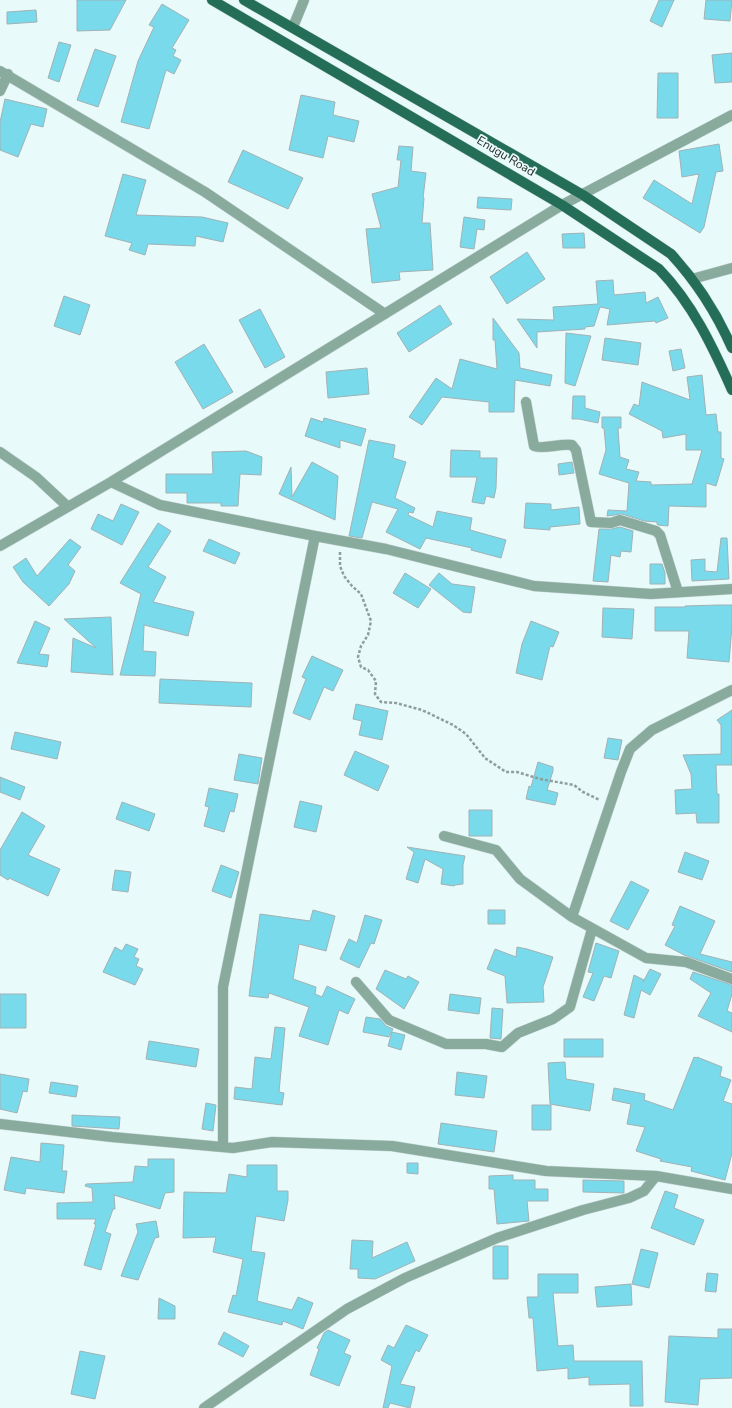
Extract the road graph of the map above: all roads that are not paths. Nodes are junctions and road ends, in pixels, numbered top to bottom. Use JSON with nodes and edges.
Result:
{"nodes":[{"id":1,"x":212,"y":0,"type":"edge"},
{"id":2,"x":244,"y":0,"type":"edge"},
{"id":3,"x":304,"y":0,"type":"edge"},
{"id":4,"x":293,"y":27,"type":"junction"},
{"id":5,"x":4,"y":73,"type":"edge"},
{"id":6,"x":0,"y":91,"type":"edge"},
{"id":7,"x":732,"y":115,"type":"edge"},
{"id":8,"x":583,"y":194,"type":"junction"},
{"id":9,"x":562,"y":205,"type":"junction"},
{"id":10,"x":732,"y":268,"type":"edge"},
{"id":11,"x":692,"y":279,"type":"junction"},
{"id":12,"x":385,"y":314,"type":"junction"},
{"id":13,"x":732,"y":348,"type":"edge"},
{"id":14,"x":732,"y":390,"type":"edge"},
{"id":15,"x":526,"y":402,"type":"dead end"},
{"id":16,"x":0,"y":452,"type":"edge"},
{"id":17,"x":111,"y":482,"type":"junction"},
{"id":18,"x":67,"y":506,"type":"junction"},
{"id":19,"x":314,"y":536,"type":"junction"},
{"id":20,"x":0,"y":546,"type":"edge"},
{"id":21,"x":732,"y":589,"type":"edge"},
{"id":22,"x":678,"y":592,"type":"junction"},
{"id":23,"x":732,"y":690,"type":"edge"},
{"id":24,"x":444,"y":836,"type":"dead end"},
{"id":25,"x":572,"y":917,"type":"junction"},
{"id":26,"x":592,"y":929,"type":"junction"},
{"id":27,"x":732,"y":979,"type":"edge"},
{"id":28,"x":356,"y":982,"type":"dead end"},
{"id":29,"x":0,"y":1124,"type":"edge"},
{"id":30,"x":223,"y":1147,"type":"junction"},
{"id":31,"x":656,"y":1176,"type":"junction"},
{"id":32,"x":732,"y":1189,"type":"edge"},
{"id":33,"x":204,"y":1408,"type":"edge"}],
"edges":[{"from":1,"to":9,"type":"main road","name":"Enugu Road"},
{"from":2,"to":4,"type":"main road"},
{"from":3,"to":4,"type":"street"},
{"from":4,"to":8,"type":"main road"},
{"from":5,"to":6,"type":"street"},
{"from":5,"to":12,"type":"street"},
{"from":7,"to":8,"type":"street"},
{"from":8,"to":9,"type":"street"},
{"from":8,"to":11,"type":"main road"},
{"from":9,"to":12,"type":"street"},
{"from":9,"to":14,"type":"main road","name":"Enugu Road"},
{"from":10,"to":11,"type":"street"},
{"from":11,"to":13,"type":"main road"},
{"from":12,"to":17,"type":"street"},
{"from":15,"to":22,"type":"street"},
{"from":16,"to":18,"type":"street"},
{"from":17,"to":18,"type":"street"},
{"from":17,"to":19,"type":"street"},
{"from":18,"to":20,"type":"street"},
{"from":19,"to":22,"type":"street"},
{"from":19,"to":30,"type":"street"},
{"from":21,"to":22,"type":"street"},
{"from":23,"to":25,"type":"street"},
{"from":24,"to":25,"type":"street"},
{"from":25,"to":26,"type":"street"},
{"from":26,"to":27,"type":"street"},
{"from":26,"to":28,"type":"street"},
{"from":29,"to":30,"type":"street"},
{"from":30,"to":31,"type":"street"},
{"from":31,"to":32,"type":"street"},
{"from":31,"to":33,"type":"street"}]}
